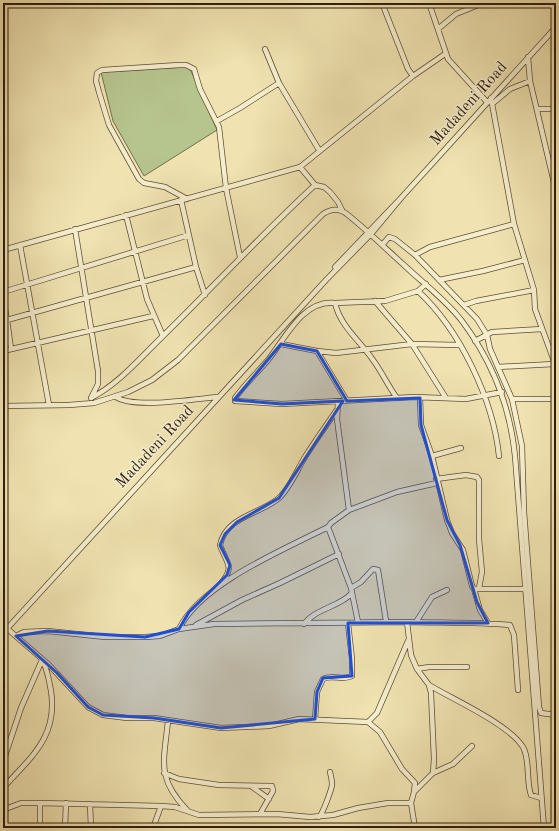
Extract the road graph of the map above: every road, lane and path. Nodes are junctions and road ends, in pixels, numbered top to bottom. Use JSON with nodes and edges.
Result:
{"nodes":[{"id":1,"x":382,"y":3,"type":"edge"},
{"id":2,"x":429,"y":3,"type":"edge"},
{"id":3,"x":483,"y":3,"type":"edge"},
{"id":4,"x":556,"y":27,"type":"edge"},
{"id":5,"x":438,"y":29,"type":"junction"},
{"id":6,"x":265,"y":48,"type":"dead end"},
{"id":7,"x":445,"y":54,"type":"junction"},
{"id":8,"x":528,"y":57,"type":"junction"},
{"id":9,"x":413,"y":76,"type":"junction"},
{"id":10,"x":530,"y":81,"type":"junction"},
{"id":11,"x":279,"y":83,"type":"junction"},
{"id":12,"x":490,"y":103,"type":"junction"},
{"id":13,"x":538,"y":109,"type":"junction"},
{"id":14,"x":556,"y":109,"type":"edge"},
{"id":15,"x":217,"y":120,"type":"junction"},
{"id":16,"x":319,"y":150,"type":"junction"},
{"id":17,"x":300,"y":167,"type":"junction"},
{"id":18,"x":315,"y":185,"type":"junction"},
{"id":19,"x":226,"y":188,"type":"junction"},
{"id":20,"x":556,"y":191,"type":"edge"},
{"id":21,"x":187,"y":199,"type":"junction"},
{"id":22,"x":181,"y":200,"type":"junction"},
{"id":23,"x":342,"y":210,"type":"junction"},
{"id":24,"x":126,"y":216,"type":"junction"},
{"id":25,"x":514,"y":224,"type":"junction"},
{"id":26,"x":75,"y":229,"type":"junction"},
{"id":27,"x":370,"y":233,"type":"junction"},
{"id":28,"x":188,"y":235,"type":"junction"},
{"id":29,"x":20,"y":245,"type":"junction"},
{"id":30,"x":382,"y":245,"type":"junction"},
{"id":31,"x":3,"y":250,"type":"edge"},
{"id":32,"x":135,"y":251,"type":"junction"},
{"id":33,"x":415,"y":255,"type":"junction"},
{"id":34,"x":240,"y":257,"type":"junction"},
{"id":35,"x":525,"y":260,"type":"junction"},
{"id":36,"x":82,"y":266,"type":"junction"},
{"id":37,"x":196,"y":267,"type":"junction"},
{"id":38,"x":439,"y":280,"type":"junction"},
{"id":39,"x":142,"y":282,"type":"junction"},
{"id":40,"x":28,"y":283,"type":"junction"},
{"id":41,"x":426,"y":284,"type":"junction"},
{"id":42,"x":534,"y":290,"type":"junction"},
{"id":43,"x":418,"y":291,"type":"junction"},
{"id":44,"x":3,"y":292,"type":"edge"},
{"id":45,"x":205,"y":295,"type":"junction"},
{"id":46,"x":87,"y":298,"type":"junction"},
{"id":47,"x":3,"y":299,"type":"edge"},
{"id":48,"x":375,"y":301,"type":"junction"},
{"id":49,"x":335,"y":303,"type":"junction"},
{"id":50,"x":464,"y":305,"type":"junction"},
{"id":51,"x":33,"y":312,"type":"junction"},
{"id":52,"x":153,"y":316,"type":"junction"},
{"id":53,"x":5,"y":321,"type":"edge"},
{"id":54,"x":542,"y":329,"type":"junction"},
{"id":55,"x":93,"y":330,"type":"junction"},
{"id":56,"x":487,"y":335,"type":"junction"},
{"id":57,"x":163,"y":336,"type":"junction"},
{"id":58,"x":475,"y":341,"type":"junction"},
{"id":59,"x":38,"y":343,"type":"junction"},
{"id":60,"x":281,"y":344,"type":"junction"},
{"id":61,"x":412,"y":344,"type":"junction"},
{"id":62,"x":459,"y":345,"type":"junction"},
{"id":63,"x":11,"y":349,"type":"junction"},
{"id":64,"x":363,"y":350,"type":"junction"},
{"id":65,"x":3,"y":351,"type":"edge"},
{"id":66,"x":317,"y":351,"type":"junction"},
{"id":67,"x":554,"y":364,"type":"junction"},
{"id":68,"x":498,"y":367,"type":"junction"},
{"id":69,"x":502,"y":392,"type":"junction"},
{"id":70,"x":484,"y":396,"type":"junction"},
{"id":71,"x":116,"y":397,"type":"junction"},
{"id":72,"x":218,"y":397,"type":"junction"},
{"id":73,"x":91,"y":398,"type":"junction"},
{"id":74,"x":397,"y":398,"type":"junction"},
{"id":75,"x":420,"y":398,"type":"junction"},
{"id":76,"x":446,"y":398,"type":"junction"},
{"id":77,"x":512,"y":399,"type":"junction"},
{"id":78,"x":556,"y":399,"type":"edge"},
{"id":79,"x":347,"y":400,"type":"junction"},
{"id":80,"x":338,"y":402,"type":"junction"},
{"id":81,"x":87,"y":404,"type":"junction"},
{"id":82,"x":48,"y":405,"type":"junction"},
{"id":83,"x":3,"y":406,"type":"edge"},
{"id":84,"x":336,"y":411,"type":"junction"},
{"id":85,"x":461,"y":448,"type":"dead end"},
{"id":86,"x":432,"y":456,"type":"junction"},
{"id":87,"x":499,"y":456,"type":"dead end"},
{"id":88,"x":437,"y":481,"type":"junction"},
{"id":89,"x":349,"y":510,"type":"junction"},
{"id":90,"x":328,"y":527,"type":"junction"},
{"id":91,"x":339,"y":554,"type":"junction"},
{"id":92,"x":479,"y":588,"type":"junction"},
{"id":93,"x":474,"y":589,"type":"junction"},
{"id":94,"x":526,"y":589,"type":"junction"},
{"id":95,"x":352,"y":590,"type":"junction"},
{"id":96,"x":447,"y":590,"type":"dead end"},
{"id":97,"x":214,"y":591,"type":"junction"},
{"id":98,"x":530,"y":614,"type":"junction"},
{"id":99,"x":386,"y":621,"type":"junction"},
{"id":100,"x":358,"y":622,"type":"junction"},
{"id":101,"x":407,"y":622,"type":"junction"},
{"id":102,"x":416,"y":622,"type":"junction"},
{"id":103,"x":348,"y":623,"type":"junction"},
{"id":104,"x":488,"y":623,"type":"junction"},
{"id":105,"x":304,"y":624,"type":"junction"},
{"id":106,"x":3,"y":625,"type":"edge"},
{"id":107,"x":195,"y":626,"type":"junction"},
{"id":108,"x":8,"y":629,"type":"junction"},
{"id":109,"x":179,"y":629,"type":"junction"},
{"id":110,"x":3,"y":634,"type":"edge"},
{"id":111,"x":16,"y":636,"type":"junction"},
{"id":112,"x":408,"y":641,"type":"junction"},
{"id":113,"x":42,"y":660,"type":"junction"},
{"id":114,"x":467,"y":667,"type":"dead end"},
{"id":115,"x":417,"y":669,"type":"junction"},
{"id":116,"x":429,"y":685,"type":"junction"},
{"id":117,"x":518,"y":690,"type":"dead end"},
{"id":118,"x":556,"y":715,"type":"edge"},
{"id":119,"x":315,"y":720,"type":"junction"},
{"id":120,"x":168,"y":721,"type":"junction"},
{"id":121,"x":368,"y":722,"type":"junction"},
{"id":122,"x":472,"y":746,"type":"dead end"},
{"id":123,"x":3,"y":762,"type":"edge"},
{"id":124,"x":330,"y":772,"type":"dead end"},
{"id":125,"x":164,"y":773,"type":"junction"},
{"id":126,"x":433,"y":773,"type":"junction"},
{"id":127,"x":251,"y":786,"type":"junction"},
{"id":128,"x":3,"y":788,"type":"edge"},
{"id":129,"x":414,"y":792,"type":"junction"},
{"id":130,"x":541,"y":798,"type":"junction"},
{"id":131,"x":269,"y":799,"type":"junction"},
{"id":132,"x":40,"y":802,"type":"junction"},
{"id":133,"x":66,"y":803,"type":"junction"},
{"id":134,"x":411,"y":803,"type":"junction"},
{"id":135,"x":90,"y":804,"type":"junction"},
{"id":136,"x":161,"y":806,"type":"junction"},
{"id":137,"x":3,"y":810,"type":"edge"},
{"id":138,"x":187,"y":810,"type":"junction"},
{"id":139,"x":260,"y":814,"type":"junction"},
{"id":140,"x":319,"y":817,"type":"junction"},
{"id":141,"x":40,"y":828,"type":"edge"},
{"id":142,"x":65,"y":828,"type":"edge"},
{"id":143,"x":91,"y":828,"type":"edge"},
{"id":144,"x":153,"y":828,"type":"edge"},
{"id":145,"x":415,"y":828,"type":"edge"},
{"id":146,"x":544,"y":828,"type":"edge"}],
"edges":[{"from":1,"to":9,"type":"street"},
{"from":2,"to":5,"type":"street"},
{"from":3,"to":5,"type":"street"},
{"from":4,"to":8,"type":"street","name":"Madadeni Road"},
{"from":5,"to":7,"type":"street"},
{"from":6,"to":11,"type":"street"},
{"from":7,"to":9,"type":"street"},
{"from":7,"to":12,"type":"street"},
{"from":8,"to":10,"type":"street"},
{"from":8,"to":12,"type":"street","name":"Madadeni Road"},
{"from":9,"to":16,"type":"street"},
{"from":10,"to":12,"type":"street","name":"Madadeni Road"},
{"from":10,"to":13,"type":"street"},
{"from":11,"to":15,"type":"street"},
{"from":11,"to":16,"type":"street"},
{"from":12,"to":25,"type":"street"},
{"from":12,"to":27,"type":"street","name":"Madadeni Road"},
{"from":13,"to":14,"type":"street"},
{"from":13,"to":20,"type":"street"},
{"from":15,"to":19,"type":"street"},
{"from":15,"to":21,"type":"street"},
{"from":16,"to":17,"type":"street"},
{"from":17,"to":18,"type":"street"},
{"from":17,"to":19,"type":"street"},
{"from":18,"to":23,"type":"street"},
{"from":18,"to":34,"type":"street"},
{"from":19,"to":21,"type":"street"},
{"from":19,"to":34,"type":"street"},
{"from":21,"to":22,"type":"street"},
{"from":22,"to":24,"type":"street"},
{"from":22,"to":28,"type":"street"},
{"from":23,"to":27,"type":"street"},
{"from":23,"to":71,"type":"street"},
{"from":24,"to":26,"type":"street"},
{"from":24,"to":32,"type":"street"},
{"from":25,"to":33,"type":"street"},
{"from":25,"to":35,"type":"street"},
{"from":26,"to":29,"type":"street"},
{"from":26,"to":36,"type":"street"},
{"from":27,"to":30,"type":"street"},
{"from":27,"to":72,"type":"street","name":"Madadeni Road"},
{"from":28,"to":32,"type":"street"},
{"from":28,"to":37,"type":"street"},
{"from":29,"to":31,"type":"street"},
{"from":29,"to":40,"type":"street"},
{"from":30,"to":33,"type":"street"},
{"from":30,"to":41,"type":"street"},
{"from":32,"to":36,"type":"street"},
{"from":32,"to":39,"type":"street"},
{"from":33,"to":38,"type":"street"},
{"from":34,"to":45,"type":"street"},
{"from":35,"to":38,"type":"street"},
{"from":35,"to":42,"type":"street"},
{"from":36,"to":40,"type":"street"},
{"from":36,"to":46,"type":"street"},
{"from":37,"to":39,"type":"street"},
{"from":37,"to":45,"type":"street"},
{"from":38,"to":50,"type":"street"},
{"from":39,"to":46,"type":"street"},
{"from":39,"to":52,"type":"street"},
{"from":40,"to":44,"type":"street"},
{"from":40,"to":51,"type":"street"},
{"from":41,"to":43,"type":"street"},
{"from":41,"to":58,"type":"street"},
{"from":42,"to":50,"type":"street"},
{"from":42,"to":54,"type":"street"},
{"from":43,"to":48,"type":"street"},
{"from":43,"to":62,"type":"street"},
{"from":45,"to":57,"type":"street"},
{"from":46,"to":51,"type":"street"},
{"from":46,"to":55,"type":"street"},
{"from":47,"to":53,"type":"street"},
{"from":48,"to":49,"type":"street"},
{"from":48,"to":61,"type":"street"},
{"from":49,"to":60,"type":"street"},
{"from":49,"to":64,"type":"street"},
{"from":50,"to":56,"type":"street"},
{"from":51,"to":53,"type":"street"},
{"from":51,"to":59,"type":"street"},
{"from":52,"to":55,"type":"street"},
{"from":52,"to":57,"type":"street"},
{"from":53,"to":63,"type":"street"},
{"from":54,"to":56,"type":"street"},
{"from":54,"to":67,"type":"street"},
{"from":55,"to":59,"type":"street"},
{"from":55,"to":73,"type":"street"},
{"from":56,"to":58,"type":"street"},
{"from":56,"to":68,"type":"street"},
{"from":57,"to":73,"type":"street"},
{"from":58,"to":69,"type":"street"},
{"from":59,"to":63,"type":"street"},
{"from":59,"to":82,"type":"street"},
{"from":60,"to":66,"type":"street"},
{"from":60,"to":80,"type":"street"},
{"from":61,"to":62,"type":"street"},
{"from":61,"to":64,"type":"street"},
{"from":61,"to":76,"type":"street"},
{"from":62,"to":70,"type":"street"},
{"from":63,"to":65,"type":"street"},
{"from":64,"to":66,"type":"street"},
{"from":64,"to":74,"type":"street"},
{"from":66,"to":79,"type":"street"},
{"from":67,"to":68,"type":"street"},
{"from":67,"to":78,"type":"street"},
{"from":68,"to":77,"type":"street"},
{"from":69,"to":70,"type":"street"},
{"from":69,"to":94,"type":"street"},
{"from":70,"to":76,"type":"street"},
{"from":70,"to":87,"type":"street"},
{"from":71,"to":72,"type":"street"},
{"from":71,"to":81,"type":"street"},
{"from":72,"to":108,"type":"street","name":"Madadeni Road"},
{"from":73,"to":81,"type":"street"},
{"from":74,"to":75,"type":"street"},
{"from":74,"to":79,"type":"street"},
{"from":75,"to":76,"type":"street"},
{"from":75,"to":86,"type":"street"},
{"from":77,"to":78,"type":"street"},
{"from":77,"to":98,"type":"street"},
{"from":79,"to":80,"type":"street"},
{"from":80,"to":84,"type":"street"},
{"from":81,"to":82,"type":"street"},
{"from":82,"to":83,"type":"street"},
{"from":84,"to":89,"type":"street"},
{"from":84,"to":97,"type":"street"},
{"from":85,"to":86,"type":"street"},
{"from":86,"to":88,"type":"street"},
{"from":88,"to":89,"type":"street"},
{"from":88,"to":92,"type":"street"},
{"from":88,"to":93,"type":"street"},
{"from":89,"to":90,"type":"street"},
{"from":90,"to":91,"type":"street"},
{"from":90,"to":97,"type":"street"},
{"from":91,"to":95,"type":"street"},
{"from":91,"to":107,"type":"street"},
{"from":92,"to":93,"type":"street"},
{"from":92,"to":94,"type":"street"},
{"from":93,"to":104,"type":"street"},
{"from":94,"to":98,"type":"street"},
{"from":95,"to":99,"type":"street"},
{"from":95,"to":100,"type":"street"},
{"from":95,"to":105,"type":"street"},
{"from":96,"to":102,"type":"street"},
{"from":97,"to":109,"type":"street"},
{"from":98,"to":118,"type":"street"},
{"from":98,"to":130,"type":"street"},
{"from":99,"to":100,"type":"street"},
{"from":99,"to":101,"type":"street"},
{"from":100,"to":103,"type":"street"},
{"from":101,"to":102,"type":"street"},
{"from":101,"to":112,"type":"street"},
{"from":102,"to":104,"type":"street"},
{"from":103,"to":105,"type":"street"},
{"from":103,"to":119,"type":"street"},
{"from":104,"to":117,"type":"street"},
{"from":105,"to":107,"type":"street"},
{"from":106,"to":108,"type":"street"},
{"from":107,"to":109,"type":"street"},
{"from":108,"to":110,"type":"street","name":"Madadeni Road"},
{"from":108,"to":111,"type":"street"},
{"from":109,"to":111,"type":"street"},
{"from":111,"to":113,"type":"street"},
{"from":112,"to":115,"type":"street"},
{"from":112,"to":121,"type":"street"},
{"from":113,"to":120,"type":"street"},
{"from":113,"to":123,"type":"street"},
{"from":113,"to":128,"type":"street"},
{"from":114,"to":115,"type":"street"},
{"from":115,"to":116,"type":"street"},
{"from":116,"to":126,"type":"street"},
{"from":116,"to":130,"type":"street"},
{"from":119,"to":120,"type":"street"},
{"from":119,"to":121,"type":"street"},
{"from":120,"to":125,"type":"street"},
{"from":121,"to":129,"type":"street"},
{"from":122,"to":126,"type":"street"},
{"from":124,"to":140,"type":"street"},
{"from":125,"to":127,"type":"street"},
{"from":125,"to":138,"type":"street"},
{"from":126,"to":129,"type":"street"},
{"from":127,"to":131,"type":"street"},
{"from":127,"to":131,"type":"street"},
{"from":129,"to":134,"type":"street"},
{"from":130,"to":146,"type":"street"},
{"from":131,"to":139,"type":"street"},
{"from":132,"to":133,"type":"street"},
{"from":132,"to":137,"type":"street"},
{"from":132,"to":141,"type":"street"},
{"from":133,"to":135,"type":"street"},
{"from":133,"to":142,"type":"street"},
{"from":134,"to":140,"type":"street"},
{"from":134,"to":145,"type":"street"},
{"from":135,"to":136,"type":"street"},
{"from":135,"to":143,"type":"street"},
{"from":136,"to":138,"type":"street"},
{"from":136,"to":144,"type":"street"},
{"from":138,"to":139,"type":"street"},
{"from":139,"to":140,"type":"street"}]}
